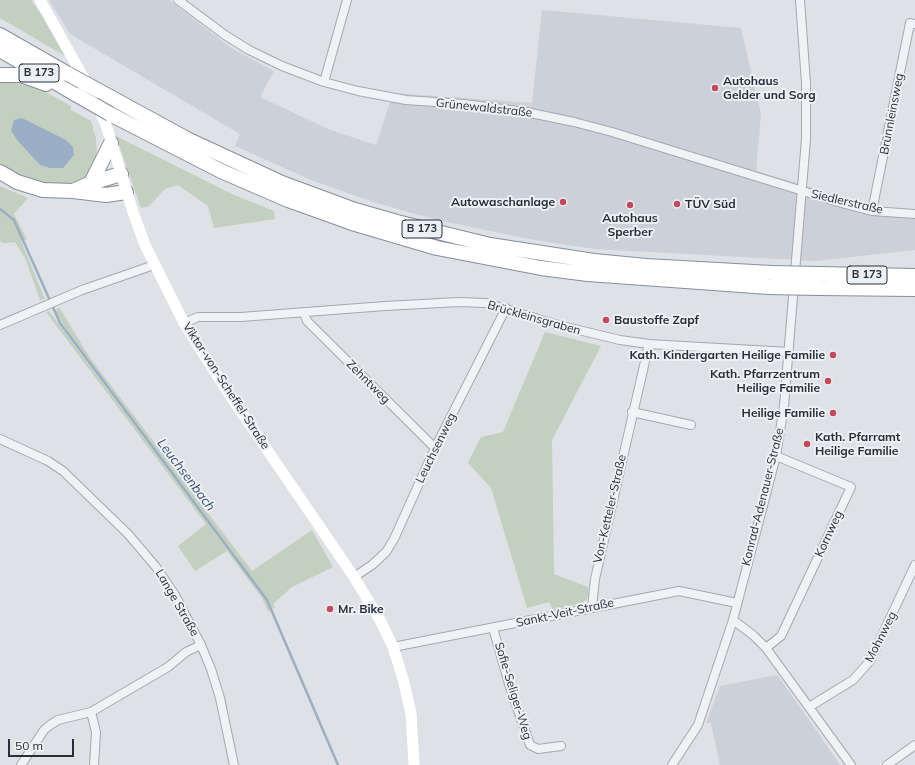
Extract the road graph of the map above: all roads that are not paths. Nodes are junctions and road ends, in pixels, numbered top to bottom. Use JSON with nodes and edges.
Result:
{"nodes":[{"id":1,"x":40,"y":0,"type":"edge"},
{"id":2,"x":178,"y":0,"type":"edge"},
{"id":3,"x":347,"y":0,"type":"edge"},
{"id":4,"x":800,"y":0,"type":"edge"},
{"id":5,"x":915,"y":24,"type":"edge"},
{"id":6,"x":0,"y":35,"type":"edge"},
{"id":7,"x":0,"y":50,"type":"edge"},
{"id":8,"x":0,"y":75,"type":"edge"},
{"id":9,"x":324,"y":82,"type":"junction"},
{"id":10,"x":77,"y":95,"type":"junction"},
{"id":11,"x":111,"y":143,"type":"junction"},
{"id":12,"x":0,"y":172,"type":"edge"},
{"id":13,"x":121,"y":174,"type":"junction"},
{"id":14,"x":91,"y":183,"type":"junction"},
{"id":15,"x":73,"y":191,"type":"junction"},
{"id":16,"x":126,"y":192,"type":"junction"},
{"id":17,"x":802,"y":192,"type":"junction"},
{"id":18,"x":872,"y":211,"type":"junction"},
{"id":19,"x":915,"y":214,"type":"edge"},
{"id":20,"x":154,"y":266,"type":"junction"},
{"id":21,"x":915,"y":276,"type":"edge"},
{"id":22,"x":819,"y":281,"type":"junction"},
{"id":23,"x":915,"y":290,"type":"edge"},
{"id":24,"x":506,"y":308,"type":"junction"},
{"id":25,"x":304,"y":313,"type":"junction"},
{"id":26,"x":184,"y":323,"type":"junction"},
{"id":27,"x":0,"y":325,"type":"edge"},
{"id":28,"x":648,"y":344,"type":"junction"},
{"id":29,"x":789,"y":352,"type":"junction"},
{"id":30,"x":632,"y":412,"type":"junction"},
{"id":31,"x":691,"y":425,"type":"dead end"},
{"id":32,"x":0,"y":439,"type":"edge"},
{"id":33,"x":435,"y":448,"type":"junction"},
{"id":34,"x":776,"y":456,"type":"junction"},
{"id":35,"x":915,"y":565,"type":"edge"},
{"id":36,"x":354,"y":577,"type":"junction"},
{"id":37,"x":737,"y":603,"type":"junction"},
{"id":38,"x":592,"y":607,"type":"junction"},
{"id":39,"x":733,"y":620,"type":"junction"},
{"id":40,"x":494,"y":628,"type":"junction"},
{"id":41,"x":201,"y":645,"type":"junction"},
{"id":42,"x":393,"y":647,"type":"junction"},
{"id":43,"x":766,"y":648,"type":"junction"},
{"id":44,"x":809,"y":706,"type":"junction"},
{"id":45,"x":91,"y":712,"type":"junction"},
{"id":46,"x":915,"y":745,"type":"edge"},
{"id":47,"x":561,"y":746,"type":"dead end"},
{"id":48,"x":20,"y":765,"type":"edge"},
{"id":49,"x":94,"y":765,"type":"edge"},
{"id":50,"x":234,"y":765,"type":"edge"},
{"id":51,"x":414,"y":765,"type":"edge"},
{"id":52,"x":672,"y":765,"type":"edge"},
{"id":53,"x":851,"y":765,"type":"edge"},
{"id":54,"x":887,"y":765,"type":"edge"}],
"edges":[{"from":1,"to":11,"type":"street","name":"Viktor-von-Scheffel-Straße"},
{"from":2,"to":9,"type":"street","name":"Grünewaldstraße"},
{"from":3,"to":9,"type":"street"},
{"from":4,"to":17,"type":"street","name":"Konrad-Adenauer-Straße"},
{"from":5,"to":18,"type":"street","name":"Brünnleinsweg"},
{"from":6,"to":22,"type":"highway","number":"B 173","bridge":true},
{"from":7,"to":10,"type":"highway","number":"B 173"},
{"from":8,"to":10,"type":"highway"},
{"from":9,"to":17,"type":"street","name":"Grünewaldstraße"},
{"from":10,"to":22,"type":"highway","number":"B 173","bridge":true},
{"from":11,"to":13,"type":"street","name":"Viktor-von-Scheffel-Straße"},
{"from":11,"to":14,"type":"highway"},
{"from":12,"to":15,"type":"highway"},
{"from":13,"to":14,"type":"highway"},
{"from":13,"to":16,"type":"street","name":"Viktor-von-Scheffel-Straße"},
{"from":14,"to":15,"type":"highway"},
{"from":15,"to":16,"type":"highway"},
{"from":16,"to":20,"type":"street","name":"Viktor-von-Scheffel-Straße"},
{"from":17,"to":18,"type":"street","name":"Siedlerstraße"},
{"from":17,"to":29,"type":"street","name":"Konrad-Adenauer-Straße"},
{"from":18,"to":19,"type":"street","name":"Siedlerstraße"},
{"from":20,"to":26,"type":"street","name":"Viktor-von-Scheffel-Straße"},
{"from":20,"to":27,"type":"street"},
{"from":21,"to":22,"type":"highway","number":"B 173"},
{"from":22,"to":23,"type":"highway","number":"B 173"},
{"from":24,"to":25,"type":"street","name":"Brückleinsgraben"},
{"from":24,"to":28,"type":"street","name":"Brückleinsgraben"},
{"from":24,"to":33,"type":"street","name":"Leuchsenweg"},
{"from":25,"to":26,"type":"street","name":"Brückleinsgraben"},
{"from":25,"to":33,"type":"street","name":"Zehntweg"},
{"from":26,"to":36,"type":"street","name":"Viktor-von-Scheffel-Straße"},
{"from":28,"to":29,"type":"street","name":"Brückleinsgraben"},
{"from":28,"to":30,"type":"street","name":"Von-Ketteler-Straße"},
{"from":29,"to":34,"type":"street","name":"Konrad-Adenauer-Straße"},
{"from":30,"to":31,"type":"street"},
{"from":30,"to":38,"type":"street","name":"Von-Ketteler-Straße"},
{"from":32,"to":41,"type":"street","name":"Lange Straße"},
{"from":33,"to":36,"type":"street","name":"Leuchsenweg"},
{"from":34,"to":37,"type":"street","name":"Konrad-Adenauer-Straße"},
{"from":34,"to":43,"type":"street","name":"Kornweg"},
{"from":35,"to":44,"type":"street","name":"Mohnweg"},
{"from":36,"to":42,"type":"street","name":"Viktor-von-Scheffel-Straße"},
{"from":37,"to":38,"type":"street","name":"Sankt-Veit-Straße"},
{"from":37,"to":39,"type":"street","name":"Konrad-Adenauer-Straße"},
{"from":38,"to":40,"type":"street","name":"Sankt-Veit-Straße"},
{"from":39,"to":43,"type":"street"},
{"from":39,"to":52,"type":"street","name":"Konrad-Adenauer-Straße"},
{"from":40,"to":42,"type":"street","name":"Sankt-Veit-Straße"},
{"from":40,"to":47,"type":"street","name":"Sofie-Seliger-Weg"},
{"from":41,"to":45,"type":"street"},
{"from":41,"to":50,"type":"street","name":"Lange Straße"},
{"from":42,"to":51,"type":"street","name":"Viktor-von-Scheffel-Straße"},
{"from":43,"to":44,"type":"street"},
{"from":44,"to":53,"type":"street"},
{"from":45,"to":48,"type":"street"},
{"from":45,"to":49,"type":"street"},
{"from":46,"to":54,"type":"street"}]}
